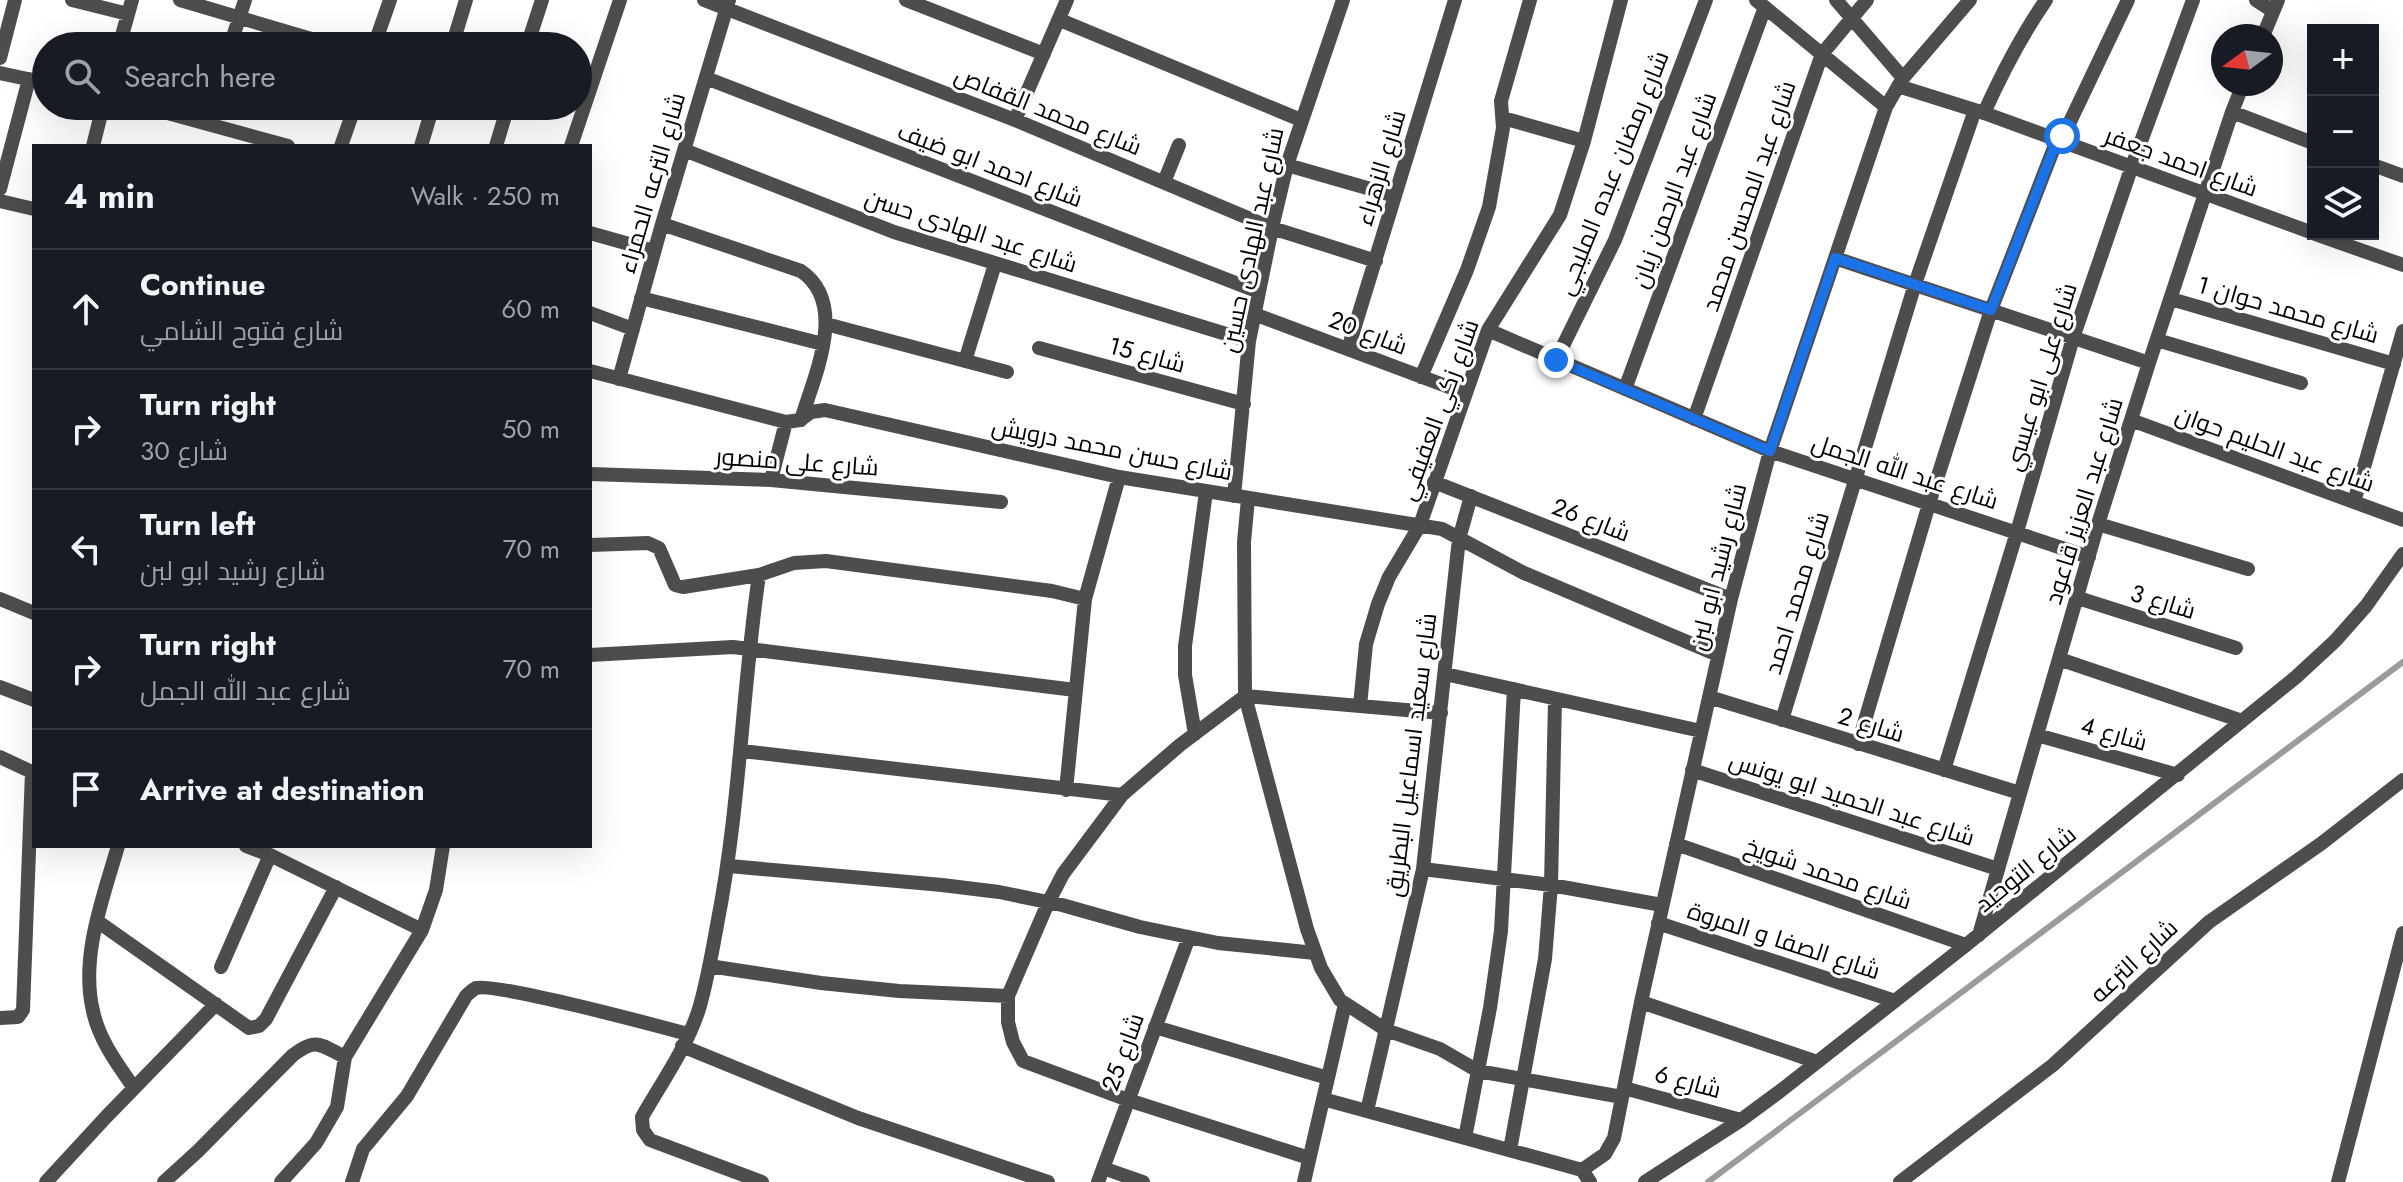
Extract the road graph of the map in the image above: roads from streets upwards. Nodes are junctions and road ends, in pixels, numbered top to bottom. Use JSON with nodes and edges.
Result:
{"nodes":[{"id":1,"x":15,"y":0,"type":"edge"},
{"id":2,"x":72,"y":0,"type":"edge"},
{"id":3,"x":180,"y":0,"type":"edge"},
{"id":4,"x":245,"y":0,"type":"edge"},
{"id":5,"x":390,"y":0,"type":"edge"},
{"id":6,"x":466,"y":0,"type":"edge"},
{"id":7,"x":542,"y":0,"type":"edge"},
{"id":8,"x":620,"y":0,"type":"edge"},
{"id":9,"x":704,"y":0,"type":"edge"},
{"id":10,"x":906,"y":0,"type":"edge"},
{"id":11,"x":1067,"y":0,"type":"edge"},
{"id":12,"x":1343,"y":0,"type":"edge"},
{"id":13,"x":1455,"y":0,"type":"edge"},
{"id":14,"x":1530,"y":0,"type":"edge"},
{"id":15,"x":1621,"y":0,"type":"edge"},
{"id":16,"x":1706,"y":0,"type":"edge"},
{"id":17,"x":1836,"y":0,"type":"edge"},
{"id":18,"x":1867,"y":0,"type":"edge"},
{"id":19,"x":1970,"y":0,"type":"edge"},
{"id":20,"x":2046,"y":0,"type":"edge"},
{"id":21,"x":2128,"y":0,"type":"edge"},
{"id":22,"x":2193,"y":0,"type":"edge"},
{"id":23,"x":2256,"y":0,"type":"edge"},
{"id":24,"x":728,"y":4,"type":"edge"},
{"id":25,"x":1760,"y":4,"type":"edge"},
{"id":26,"x":2275,"y":5,"type":"edge"},
{"id":27,"x":130,"y":7,"type":"edge"},
{"id":28,"x":240,"y":18,"type":"junction"},
{"id":29,"x":1060,"y":20,"type":"junction"},
{"id":30,"x":1851,"y":20,"type":"junction"},
{"id":31,"x":2268,"y":24,"type":"edge"},
{"id":32,"x":123,"y":32,"type":"edge"},
{"id":33,"x":235,"y":32,"type":"edge"},
{"id":34,"x":288,"y":32,"type":"edge"},
{"id":35,"x":379,"y":32,"type":"edge"},
{"id":36,"x":456,"y":32,"type":"edge"},
{"id":37,"x":532,"y":32,"type":"edge"},
{"id":38,"x":1044,"y":54,"type":"junction"},
{"id":39,"x":1822,"y":54,"type":"junction"},
{"id":40,"x":0,"y":58,"type":"edge"},
{"id":41,"x":0,"y":73,"type":"edge"},
{"id":42,"x":706,"y":78,"type":"junction"},
{"id":43,"x":29,"y":79,"type":"junction"},
{"id":44,"x":32,"y":80,"type":"edge"},
{"id":45,"x":1900,"y":82,"type":"junction"},
{"id":46,"x":592,"y":83,"type":"edge"},
{"id":47,"x":2238,"y":96,"type":"edge"},
{"id":48,"x":1886,"y":107,"type":"junction"},
{"id":49,"x":1980,"y":111,"type":"junction"},
{"id":50,"x":2232,"y":112,"type":"junction"},
{"id":51,"x":1503,"y":118,"type":"junction"},
{"id":52,"x":100,"y":120,"type":"edge"},
{"id":53,"x":200,"y":120,"type":"edge"},
{"id":54,"x":350,"y":120,"type":"edge"},
{"id":55,"x":429,"y":120,"type":"edge"},
{"id":56,"x":504,"y":120,"type":"edge"},
{"id":57,"x":580,"y":120,"type":"edge"},
{"id":58,"x":1015,"y":120,"type":"junction"},
{"id":59,"x":1301,"y":120,"type":"junction"},
{"id":60,"x":204,"y":121,"type":"joint"},
{"id":61,"x":2057,"y":140,"type":"junction"},
{"id":62,"x":1584,"y":141,"type":"junction"},
{"id":63,"x":2307,"y":141,"type":"edge"},
{"id":64,"x":94,"y":144,"type":"edge"},
{"id":65,"x":280,"y":144,"type":"edge"},
{"id":66,"x":342,"y":144,"type":"edge"},
{"id":67,"x":422,"y":144,"type":"edge"},
{"id":68,"x":497,"y":144,"type":"edge"},
{"id":69,"x":572,"y":144,"type":"edge"},
{"id":70,"x":1179,"y":145,"type":"dead end"},
{"id":71,"x":684,"y":150,"type":"junction"},
{"id":72,"x":1287,"y":165,"type":"junction"},
{"id":73,"x":2132,"y":166,"type":"junction"},
{"id":74,"x":2379,"y":167,"type":"edge"},
{"id":75,"x":2403,"y":176,"type":"edge"},
{"id":76,"x":1164,"y":182,"type":"junction"},
{"id":77,"x":0,"y":189,"type":"edge"},
{"id":78,"x":2205,"y":195,"type":"junction"},
{"id":79,"x":1395,"y":196,"type":"junction"},
{"id":80,"x":0,"y":201,"type":"edge"},
{"id":81,"x":32,"y":209,"type":"edge"},
{"id":82,"x":662,"y":224,"type":"junction"},
{"id":83,"x":1272,"y":228,"type":"junction"},
{"id":84,"x":2307,"y":231,"type":"edge"},
{"id":85,"x":592,"y":234,"type":"edge"},
{"id":86,"x":2331,"y":240,"type":"edge"},
{"id":87,"x":654,"y":251,"type":"junction"},
{"id":88,"x":1835,"y":258,"type":"junction"},
{"id":89,"x":1376,"y":261,"type":"junction"},
{"id":90,"x":995,"y":264,"type":"junction"},
{"id":91,"x":2403,"y":265,"type":"edge"},
{"id":92,"x":1915,"y":284,"type":"junction"},
{"id":93,"x":1259,"y":292,"type":"junction"},
{"id":94,"x":641,"y":298,"type":"junction"},
{"id":95,"x":2171,"y":299,"type":"junction"},
{"id":96,"x":1991,"y":310,"type":"junction"},
{"id":97,"x":592,"y":314,"type":"edge"},
{"id":98,"x":1254,"y":314,"type":"junction"},
{"id":99,"x":826,"y":324,"type":"junction"},
{"id":100,"x":633,"y":329,"type":"junction"},
{"id":101,"x":1488,"y":330,"type":"junction"},
{"id":102,"x":2403,"y":331,"type":"edge"},
{"id":103,"x":2073,"y":338,"type":"junction"},
{"id":104,"x":2157,"y":340,"type":"junction"},
{"id":105,"x":1249,"y":341,"type":"junction"},
{"id":106,"x":823,"y":344,"type":"junction"},
{"id":107,"x":1039,"y":348,"type":"dead end"},
{"id":108,"x":1348,"y":349,"type":"junction"},
{"id":109,"x":1556,"y":360,"type":"junction"},
{"id":110,"x":965,"y":361,"type":"junction"},
{"id":111,"x":2149,"y":363,"type":"junction"},
{"id":112,"x":2394,"y":364,"type":"junction"},
{"id":113,"x":592,"y":372,"type":"edge"},
{"id":114,"x":1007,"y":372,"type":"dead end"},
{"id":115,"x":1421,"y":377,"type":"junction"},
{"id":116,"x":619,"y":379,"type":"junction"},
{"id":117,"x":2301,"y":383,"type":"dead end"},
{"id":118,"x":1625,"y":389,"type":"junction"},
{"id":119,"x":1465,"y":393,"type":"junction"},
{"id":120,"x":1244,"y":404,"type":"junction"},
{"id":121,"x":1694,"y":419,"type":"junction"},
{"id":122,"x":2131,"y":420,"type":"junction"},
{"id":123,"x":793,"y":421,"type":"junction"},
{"id":124,"x":1770,"y":451,"type":"junction"},
{"id":125,"x":592,"y":474,"type":"edge"},
{"id":126,"x":1119,"y":477,"type":"junction"},
{"id":127,"x":1854,"y":479,"type":"junction"},
{"id":128,"x":771,"y":480,"type":"junction"},
{"id":129,"x":1434,"y":482,"type":"junction"},
{"id":130,"x":1206,"y":492,"type":"junction"},
{"id":131,"x":1471,"y":496,"type":"junction"},
{"id":132,"x":1241,"y":498,"type":"junction"},
{"id":133,"x":1001,"y":502,"type":"dead end"},
{"id":134,"x":2354,"y":502,"type":"junction"},
{"id":135,"x":1929,"y":504,"type":"junction"},
{"id":136,"x":2403,"y":520,"type":"edge"},
{"id":137,"x":2098,"y":524,"type":"junction"},
{"id":138,"x":1420,"y":525,"type":"junction"},
{"id":139,"x":2017,"y":532,"type":"junction"},
{"id":140,"x":1459,"y":539,"type":"junction"},
{"id":141,"x":592,"y":545,"type":"edge"},
{"id":142,"x":2403,"y":554,"type":"edge"},
{"id":143,"x":2089,"y":557,"type":"junction"},
{"id":144,"x":2248,"y":569,"type":"dead end"},
{"id":145,"x":759,"y":575,"type":"junction"},
{"id":146,"x":2078,"y":598,"type":"junction"},
{"id":147,"x":0,"y":599,"type":"edge"},
{"id":148,"x":1085,"y":599,"type":"junction"},
{"id":149,"x":1731,"y":599,"type":"junction"},
{"id":150,"x":32,"y":612,"type":"edge"},
{"id":151,"x":2236,"y":648,"type":"dead end"},
{"id":152,"x":748,"y":650,"type":"junction"},
{"id":153,"x":592,"y":655,"type":"edge"},
{"id":154,"x":1718,"y":655,"type":"junction"},
{"id":155,"x":2059,"y":659,"type":"junction"},
{"id":156,"x":1445,"y":674,"type":"junction"},
{"id":157,"x":0,"y":687,"type":"edge"},
{"id":158,"x":1514,"y":689,"type":"junction"},
{"id":159,"x":1075,"y":690,"type":"junction"},
{"id":160,"x":1245,"y":696,"type":"junction"},
{"id":161,"x":1709,"y":697,"type":"junction"},
{"id":162,"x":32,"y":699,"type":"edge"},
{"id":163,"x":1555,"y":700,"type":"junction"},
{"id":164,"x":1360,"y":706,"type":"junction"},
{"id":165,"x":1441,"y":713,"type":"junction"},
{"id":166,"x":1782,"y":720,"type":"junction"},
{"id":167,"x":2242,"y":721,"type":"junction"},
{"id":168,"x":1701,"y":731,"type":"junction"},
{"id":169,"x":1195,"y":734,"type":"junction"},
{"id":170,"x":2037,"y":735,"type":"junction"},
{"id":171,"x":1858,"y":744,"type":"junction"},
{"id":172,"x":742,"y":751,"type":"junction"},
{"id":173,"x":0,"y":757,"type":"edge"},
{"id":174,"x":1692,"y":770,"type":"junction"},
{"id":175,"x":1944,"y":770,"type":"junction"},
{"id":176,"x":32,"y":772,"type":"edge"},
{"id":177,"x":2178,"y":775,"type":"junction"},
{"id":178,"x":2403,"y":780,"type":"edge"},
{"id":179,"x":1066,"y":790,"type":"junction"},
{"id":180,"x":2020,"y":793,"type":"junction"},
{"id":181,"x":1122,"y":795,"type":"junction"},
{"id":182,"x":32,"y":796,"type":"edge"},
{"id":183,"x":1676,"y":844,"type":"junction"},
{"id":184,"x":117,"y":848,"type":"edge"},
{"id":185,"x":251,"y":848,"type":"edge"},
{"id":186,"x":443,"y":848,"type":"edge"},
{"id":187,"x":270,"y":855,"type":"junction"},
{"id":188,"x":729,"y":866,"type":"junction"},
{"id":189,"x":1423,"y":869,"type":"junction"},
{"id":190,"x":1998,"y":869,"type":"junction"},
{"id":191,"x":1505,"y":881,"type":"junction"},
{"id":192,"x":1551,"y":885,"type":"junction"},
{"id":193,"x":336,"y":887,"type":"junction"},
{"id":194,"x":1048,"y":903,"type":"junction"},
{"id":195,"x":1662,"y":905,"type":"junction"},
{"id":196,"x":97,"y":921,"type":"junction"},
{"id":197,"x":1658,"y":923,"type":"junction"},
{"id":198,"x":422,"y":930,"type":"junction"},
{"id":199,"x":2403,"y":933,"type":"edge"},
{"id":200,"x":1979,"y":935,"type":"junction"},
{"id":201,"x":1189,"y":937,"type":"junction"},
{"id":202,"x":1966,"y":945,"type":"junction"},
{"id":203,"x":1315,"y":953,"type":"junction"},
{"id":204,"x":709,"y":966,"type":"junction"},
{"id":205,"x":221,"y":967,"type":"dead end"},
{"id":206,"x":1008,"y":996,"type":"junction"},
{"id":207,"x":1895,"y":1001,"type":"junction"},
{"id":208,"x":1641,"y":1002,"type":"junction"},
{"id":209,"x":216,"y":1004,"type":"junction"},
{"id":210,"x":1345,"y":1004,"type":"junction"},
{"id":211,"x":0,"y":1018,"type":"edge"},
{"id":212,"x":1155,"y":1027,"type":"junction"},
{"id":213,"x":1386,"y":1030,"type":"junction"},
{"id":214,"x":685,"y":1040,"type":"junction"},
{"id":215,"x":345,"y":1057,"type":"junction"},
{"id":216,"x":1817,"y":1062,"type":"junction"},
{"id":217,"x":1478,"y":1071,"type":"junction"},
{"id":218,"x":1328,"y":1078,"type":"junction"},
{"id":219,"x":1524,"y":1080,"type":"junction"},
{"id":220,"x":134,"y":1088,"type":"junction"},
{"id":221,"x":1623,"y":1092,"type":"junction"},
{"id":222,"x":1323,"y":1099,"type":"junction"},
{"id":223,"x":1128,"y":1100,"type":"junction"},
{"id":224,"x":1367,"y":1111,"type":"junction"},
{"id":225,"x":1741,"y":1120,"type":"junction"},
{"id":226,"x":1465,"y":1138,"type":"junction"},
{"id":227,"x":1510,"y":1150,"type":"junction"},
{"id":228,"x":1309,"y":1158,"type":"junction"},
{"id":229,"x":1100,"y":1175,"type":"edge"},
{"id":230,"x":1586,"y":1176,"type":"edge"},
{"id":231,"x":46,"y":1182,"type":"edge"},
{"id":232,"x":164,"y":1182,"type":"edge"},
{"id":233,"x":281,"y":1182,"type":"edge"},
{"id":234,"x":352,"y":1182,"type":"edge"},
{"id":235,"x":762,"y":1182,"type":"edge"},
{"id":236,"x":1048,"y":1182,"type":"edge"},
{"id":237,"x":1143,"y":1182,"type":"edge"},
{"id":238,"x":1304,"y":1182,"type":"edge"},
{"id":239,"x":1645,"y":1182,"type":"edge"},
{"id":240,"x":1900,"y":1182,"type":"edge"},
{"id":241,"x":2338,"y":1182,"type":"edge"}],
"edges":[{"from":1,"to":40,"type":"street"},
{"from":2,"to":27,"type":"street"},
{"from":3,"to":28,"type":"street"},
{"from":4,"to":28,"type":"street"},
{"from":5,"to":35,"type":"street"},
{"from":6,"to":36,"type":"street"},
{"from":7,"to":37,"type":"street"},
{"from":8,"to":46,"type":"street"},
{"from":9,"to":24,"type":"street","name":"شارع محمد القفاص"},
{"from":10,"to":38,"type":"street"},
{"from":11,"to":29,"type":"street"},
{"from":12,"to":59,"type":"street","name":"شارع عبد الهادى حسين"},
{"from":13,"to":79,"type":"street","name":"شارع الزهراء"},
{"from":14,"to":51,"type":"street"},
{"from":15,"to":62,"type":"street","name":"شارع زكي العفيفي"},
{"from":16,"to":109,"type":"street","name":"شارع رمضان عبده المليجي"},
{"from":17,"to":30,"type":"street"},
{"from":18,"to":30,"type":"street","name":"شارع عبد المحسن محمد"},
{"from":19,"to":45,"type":"street","name":"شارع رشيد ابو لبن"},
{"from":20,"to":49,"type":"street","name":"شارع محمد احمد"},
{"from":21,"to":61,"type":"street"},
{"from":22,"to":73,"type":"street","name":"شارع على ابو عيسي"},
{"from":23,"to":26,"type":"street"},
{"from":24,"to":42,"type":"street","name":"شارع الترعه الحمراء"},
{"from":24,"to":58,"type":"street","name":"شارع محمد القفاص"},
{"from":25,"to":39,"type":"street"},
{"from":25,"to":118,"type":"street","name":"شارع عبد الرحمن زيان"},
{"from":26,"to":31,"type":"street"},
{"from":27,"to":32,"type":"street"},
{"from":28,"to":33,"type":"street"},
{"from":28,"to":34,"type":"street"},
{"from":29,"to":38,"type":"street"},
{"from":29,"to":59,"type":"street"},
{"from":30,"to":39,"type":"street","name":"شارع عبد المحسن محمد"},
{"from":30,"to":45,"type":"street"},
{"from":38,"to":58,"type":"street"},
{"from":39,"to":48,"type":"street"},
{"from":39,"to":121,"type":"street","name":"شارع عبد المحسن محمد"},
{"from":41,"to":43,"type":"street"},
{"from":42,"to":71,"type":"street","name":"شارع الترعه الحمراء"},
{"from":42,"to":93,"type":"street","name":"شارع احمد ابو ضيف"},
{"from":43,"to":44,"type":"street"},
{"from":43,"to":77,"type":"street"},
{"from":45,"to":48,"type":"street","name":"شارع رشيد ابو لبن"},
{"from":45,"to":49,"type":"street","name":"شارع احمد جعفر"},
{"from":47,"to":50,"type":"street","name":"شارع عبد العزيز قاعود"},
{"from":48,"to":88,"type":"street","name":"شارع رشيد ابو لبن"},
{"from":49,"to":61,"type":"street","name":"شارع احمد جعفر"},
{"from":49,"to":92,"type":"street","name":"شارع محمد احمد"},
{"from":50,"to":63,"type":"street"},
{"from":50,"to":78,"type":"street","name":"شارع عبد العزيز قاعود"},
{"from":51,"to":62,"type":"street"},
{"from":51,"to":115,"type":"street"},
{"from":52,"to":64,"type":"street"},
{"from":53,"to":60,"type":"street"},
{"from":54,"to":66,"type":"street"},
{"from":55,"to":67,"type":"street"},
{"from":56,"to":68,"type":"street"},
{"from":57,"to":69,"type":"street"},
{"from":58,"to":76,"type":"street","name":"شارع محمد القفاص"},
{"from":59,"to":72,"type":"street","name":"شارع عبد الهادى حسين"},
{"from":60,"to":65,"type":"street"},
{"from":61,"to":73,"type":"street","name":"شارع احمد جعفر"},
{"from":61,"to":96,"type":"street"},
{"from":62,"to":101,"type":"street","name":"شارع زكي العفيفي"},
{"from":70,"to":76,"type":"street"},
{"from":71,"to":82,"type":"street","name":"شارع الترعه الحمراء"},
{"from":71,"to":90,"type":"street","name":"شارع عبد الهادى حسن"},
{"from":72,"to":79,"type":"street"},
{"from":72,"to":83,"type":"street","name":"شارع عبد الهادى حسين"},
{"from":73,"to":78,"type":"street","name":"شارع احمد جعفر"},
{"from":73,"to":103,"type":"street","name":"شارع على ابو عيسي"},
{"from":74,"to":75,"type":"street"},
{"from":76,"to":83,"type":"street","name":"شارع محمد القفاص"},
{"from":78,"to":84,"type":"street","name":"شارع احمد جعفر"},
{"from":78,"to":95,"type":"street","name":"شارع عبد العزيز قاعود"},
{"from":79,"to":89,"type":"street","name":"شارع الزهراء"},
{"from":80,"to":81,"type":"street"},
{"from":82,"to":87,"type":"street","name":"شارع الترعه الحمراء"},
{"from":82,"to":99,"type":"street"},
{"from":83,"to":89,"type":"street","name":"شارع محمد القفاص"},
{"from":83,"to":93,"type":"street","name":"شارع عبد الهادى حسين"},
{"from":85,"to":87,"type":"street"},
{"from":86,"to":91,"type":"street","name":"شارع احمد جعفر"},
{"from":87,"to":94,"type":"street","name":"شارع الترعه الحمراء"},
{"from":88,"to":92,"type":"street"},
{"from":88,"to":124,"type":"street","name":"شارع رشيد ابو لبن"},
{"from":89,"to":108,"type":"street","name":"شارع الزهراء"},
{"from":90,"to":105,"type":"street","name":"شارع عبد الهادى حسن"},
{"from":90,"to":110,"type":"street"},
{"from":92,"to":96,"type":"street"},
{"from":92,"to":127,"type":"street","name":"شارع محمد احمد"},
{"from":93,"to":98,"type":"street","name":"شارع عبد الهادى حسين"},
{"from":94,"to":100,"type":"street","name":"شارع الترعه الحمراء"},
{"from":94,"to":106,"type":"street"},
{"from":95,"to":104,"type":"street","name":"شارع عبد العزيز قاعود"},
{"from":95,"to":112,"type":"street","name":"شارع محمد حوان 1"},
{"from":96,"to":103,"type":"street"},
{"from":96,"to":135,"type":"street"},
{"from":97,"to":100,"type":"street"},
{"from":98,"to":105,"type":"street","name":"شارع عبد الهادى حسين"},
{"from":98,"to":108,"type":"street","name":"شارع 20"},
{"from":99,"to":106,"type":"street"},
{"from":99,"to":110,"type":"street"},
{"from":100,"to":116,"type":"street","name":"شارع الترعه الحمراء"},
{"from":101,"to":109,"type":"street","name":"شارع عبد الله الجمل"},
{"from":101,"to":119,"type":"street","name":"شارع زكي العفيفي"},
{"from":102,"to":112,"type":"street"},
{"from":103,"to":111,"type":"street"},
{"from":103,"to":139,"type":"street","name":"شارع على ابو عيسي"},
{"from":104,"to":111,"type":"street","name":"شارع عبد العزيز قاعود"},
{"from":104,"to":117,"type":"street"},
{"from":105,"to":120,"type":"street","name":"شارع عبد الهادى حسين"},
{"from":106,"to":123,"type":"street"},
{"from":107,"to":120,"type":"street","name":"شارع 15"},
{"from":108,"to":115,"type":"street","name":"شارع 20"},
{"from":109,"to":118,"type":"street","name":"شارع عبد الله الجمل"},
{"from":110,"to":114,"type":"street"},
{"from":111,"to":122,"type":"street","name":"شارع عبد العزيز قاعود"},
{"from":112,"to":134,"type":"street"},
{"from":113,"to":116,"type":"street"},
{"from":115,"to":119,"type":"street","name":"شارع 20"},
{"from":116,"to":123,"type":"street"},
{"from":118,"to":121,"type":"street","name":"شارع عبد الله الجمل"},
{"from":119,"to":129,"type":"street","name":"شارع زكي العفيفي"},
{"from":120,"to":132,"type":"street","name":"شارع عبد الهادى حسين"},
{"from":121,"to":124,"type":"street","name":"شارع عبد الله الجمل"},
{"from":122,"to":134,"type":"street","name":"شارع عبد الحليم حوان"},
{"from":122,"to":137,"type":"street","name":"شارع عبد العزيز قاعود"},
{"from":123,"to":126,"type":"street","name":"شارع حسن محمد درويش"},
{"from":123,"to":128,"type":"street"},
{"from":124,"to":127,"type":"street","name":"شارع عبد الله الجمل"},
{"from":124,"to":149,"type":"street","name":"شارع رشيد ابو لبن"},
{"from":125,"to":128,"type":"street","name":"شارع على منصور"},
{"from":126,"to":130,"type":"street","name":"شارع حسن محمد درويش"},
{"from":126,"to":148,"type":"street"},
{"from":127,"to":135,"type":"street","name":"شارع عبد الله الجمل"},
{"from":127,"to":166,"type":"street","name":"شارع محمد احمد"},
{"from":128,"to":133,"type":"street","name":"شارع على منصور"},
{"from":129,"to":131,"type":"street","name":"شارع 26"},
{"from":129,"to":138,"type":"street","name":"شارع زكي العفيفي"},
{"from":130,"to":132,"type":"street","name":"شارع حسن محمد درويش"},
{"from":130,"to":169,"type":"street"},
{"from":131,"to":140,"type":"street","name":"شارع سعيد اسماعيل البطريق"},
{"from":131,"to":149,"type":"street","name":"شارع 26"},
{"from":132,"to":138,"type":"street","name":"شارع حسن محمد درويش"},
{"from":132,"to":160,"type":"street","name":"شارع عبد الهادى حسين"},
{"from":134,"to":136,"type":"street","name":"شارع عبد الحليم حوان"},
{"from":135,"to":139,"type":"street","name":"شارع عبد الله الجمل"},
{"from":135,"to":171,"type":"street"},
{"from":137,"to":143,"type":"street","name":"شارع عبد العزيز قاعود"},
{"from":137,"to":144,"type":"street"},
{"from":138,"to":140,"type":"street","name":"شارع حسن محمد درويش"},
{"from":138,"to":164,"type":"street","name":"شارع زكي العفيفي"},
{"from":139,"to":143,"type":"street","name":"شارع عبد الله الجمل"},
{"from":139,"to":175,"type":"street","name":"شارع على ابو عيسي"},
{"from":140,"to":154,"type":"street","name":"شارع حسن محمد درويش"},
{"from":140,"to":156,"type":"street","name":"شارع سعيد اسماعيل البطريق"},
{"from":141,"to":145,"type":"street"},
{"from":142,"to":167,"type":"street","name":"شارع التوحيد"},
{"from":143,"to":146,"type":"street","name":"شارع عبد العزيز قاعود"},
{"from":145,"to":148,"type":"street"},
{"from":145,"to":152,"type":"street"},
{"from":146,"to":151,"type":"street","name":"شارع 3"},
{"from":146,"to":155,"type":"street","name":"شارع عبد العزيز قاعود"},
{"from":147,"to":150,"type":"street"},
{"from":148,"to":159,"type":"street"},
{"from":149,"to":154,"type":"street","name":"شارع رشيد ابو لبن"},
{"from":152,"to":153,"type":"street"},
{"from":152,"to":159,"type":"street"},
{"from":152,"to":172,"type":"street"},
{"from":154,"to":161,"type":"street","name":"شارع رشيد ابو لبن"},
{"from":155,"to":167,"type":"street"},
{"from":155,"to":170,"type":"street","name":"شارع عبد العزيز قاعود"},
{"from":156,"to":158,"type":"street"},
{"from":156,"to":165,"type":"street","name":"شارع سعيد اسماعيل البطريق"},
{"from":157,"to":162,"type":"street"},
{"from":158,"to":163,"type":"street"},
{"from":158,"to":191,"type":"street"},
{"from":159,"to":179,"type":"street"},
{"from":160,"to":164,"type":"street"},
{"from":160,"to":169,"type":"street"},
{"from":160,"to":203,"type":"street","name":"شارع عبد الهادى حسين"},
{"from":161,"to":166,"type":"street","name":"شارع 2"},
{"from":161,"to":168,"type":"street","name":"شارع رشيد ابو لبن"},
{"from":163,"to":168,"type":"street"},
{"from":163,"to":192,"type":"street"},
{"from":164,"to":165,"type":"street"},
{"from":165,"to":189,"type":"street","name":"شارع سعيد اسماعيل البطريق"},
{"from":166,"to":171,"type":"street","name":"شارع 2"},
{"from":167,"to":177,"type":"street","name":"شارع التوحيد"},
{"from":168,"to":174,"type":"street","name":"شارع رشيد ابو لبن"},
{"from":169,"to":181,"type":"street"},
{"from":170,"to":177,"type":"street","name":"شارع 4"},
{"from":170,"to":180,"type":"street","name":"شارع عبد العزيز قاعود"},
{"from":171,"to":175,"type":"street","name":"شارع 2"},
{"from":172,"to":179,"type":"street"},
{"from":172,"to":188,"type":"street"},
{"from":173,"to":176,"type":"street"},
{"from":174,"to":183,"type":"street","name":"شارع رشيد ابو لبن"},
{"from":174,"to":190,"type":"street","name":"شارع عبد الحميد ابو يونس"},
{"from":175,"to":180,"type":"street","name":"شارع 2"},
{"from":177,"to":200,"type":"street","name":"شارع التوحيد"},
{"from":178,"to":240,"type":"street","name":"شارع الترعه"},
{"from":179,"to":181,"type":"street"},
{"from":180,"to":190,"type":"street","name":"شارع عبد العزيز قاعود"},
{"from":181,"to":194,"type":"street"},
{"from":182,"to":211,"type":"street"},
{"from":183,"to":195,"type":"street","name":"شارع رشيد ابو لبن"},
{"from":183,"to":202,"type":"street","name":"شارع محمد شويخ"},
{"from":184,"to":196,"type":"street"},
{"from":185,"to":187,"type":"street"},
{"from":186,"to":198,"type":"street"},
{"from":187,"to":193,"type":"street"},
{"from":187,"to":205,"type":"street"},
{"from":188,"to":194,"type":"street"},
{"from":188,"to":204,"type":"street"},
{"from":189,"to":191,"type":"street"},
{"from":189,"to":213,"type":"street","name":"شارع سعيد اسماعيل البطريق"},
{"from":190,"to":200,"type":"street","name":"شارع عبد العزيز قاعود"},
{"from":191,"to":192,"type":"street"},
{"from":191,"to":217,"type":"street"},
{"from":192,"to":195,"type":"street"},
{"from":192,"to":219,"type":"street"},
{"from":193,"to":198,"type":"street"},
{"from":193,"to":209,"type":"street"},
{"from":194,"to":201,"type":"street"},
{"from":194,"to":206,"type":"street"},
{"from":195,"to":197,"type":"street","name":"شارع رشيد ابو لبن"},
{"from":196,"to":209,"type":"street"},
{"from":196,"to":220,"type":"street"},
{"from":197,"to":207,"type":"street","name":"شارع الصفا و المروة"},
{"from":197,"to":208,"type":"street","name":"شارع رشيد ابو لبن"},
{"from":198,"to":215,"type":"street"},
{"from":199,"to":241,"type":"street"},
{"from":200,"to":202,"type":"street","name":"شارع التوحيد"},
{"from":201,"to":203,"type":"street"},
{"from":201,"to":212,"type":"street","name":"شارع 25"},
{"from":202,"to":207,"type":"street","name":"شارع التوحيد"},
{"from":203,"to":210,"type":"street","name":"شارع عبد الهادى حسين"},
{"from":204,"to":206,"type":"street"},
{"from":204,"to":214,"type":"street"},
{"from":206,"to":223,"type":"street"},
{"from":207,"to":216,"type":"street","name":"شارع التوحيد"},
{"from":208,"to":216,"type":"street"},
{"from":208,"to":221,"type":"street","name":"شارع رشيد ابو لبن"},
{"from":209,"to":220,"type":"street"},
{"from":210,"to":213,"type":"street","name":"شارع 6"},
{"from":210,"to":218,"type":"street"},
{"from":212,"to":218,"type":"street"},
{"from":212,"to":223,"type":"street","name":"شارع 25"},
{"from":213,"to":217,"type":"street","name":"شارع 6"},
{"from":213,"to":224,"type":"street","name":"شارع سعيد اسماعيل البطريق"},
{"from":214,"to":234,"type":"street"},
{"from":214,"to":235,"type":"street"},
{"from":214,"to":236,"type":"street"},
{"from":215,"to":232,"type":"street"},
{"from":215,"to":233,"type":"street"},
{"from":216,"to":225,"type":"street","name":"شارع التوحيد"},
{"from":217,"to":219,"type":"street","name":"شارع 6"},
{"from":217,"to":226,"type":"street"},
{"from":218,"to":222,"type":"street"},
{"from":219,"to":221,"type":"street","name":"شارع 6"},
{"from":219,"to":227,"type":"street"},
{"from":220,"to":231,"type":"street"},
{"from":221,"to":225,"type":"street","name":"شارع 6"},
{"from":221,"to":230,"type":"street","name":"شارع رشيد ابو لبن"},
{"from":222,"to":224,"type":"street"},
{"from":222,"to":228,"type":"street"},
{"from":223,"to":228,"type":"street"},
{"from":223,"to":229,"type":"street","name":"شارع 25"},
{"from":224,"to":226,"type":"street"},
{"from":225,"to":239,"type":"street","name":"شارع التوحيد"},
{"from":226,"to":227,"type":"street"},
{"from":227,"to":230,"type":"street"},
{"from":228,"to":238,"type":"street"},
{"from":229,"to":237,"type":"street"}]}
